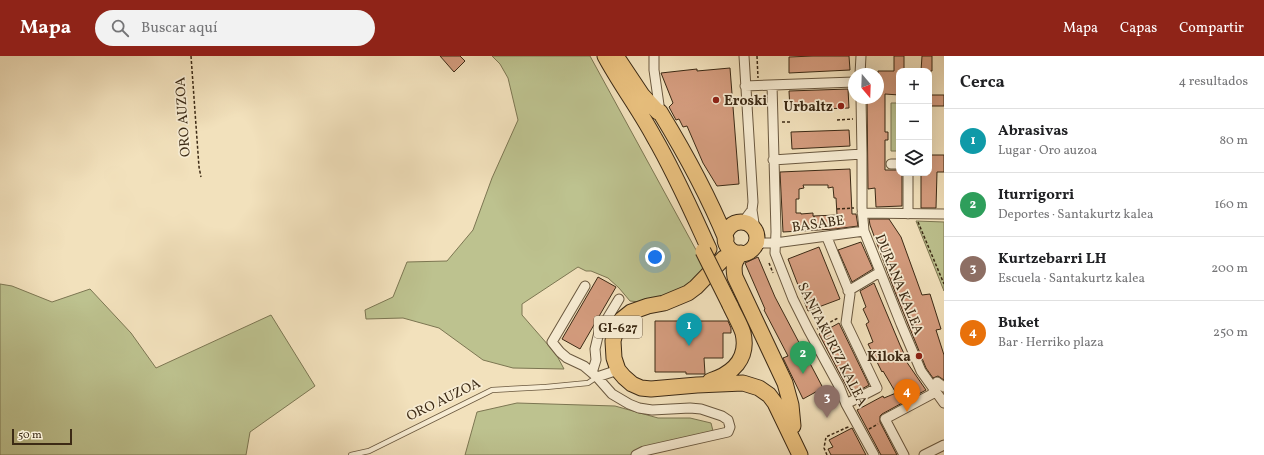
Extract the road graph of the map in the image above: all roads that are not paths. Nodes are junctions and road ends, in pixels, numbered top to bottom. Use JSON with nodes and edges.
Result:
{"nodes":[{"id":1,"x":605,"y":56,"type":"edge"},
{"id":2,"x":616,"y":56,"type":"edge"},
{"id":3,"x":654,"y":56,"type":"edge"},
{"id":4,"x":744,"y":56,"type":"edge"},
{"id":5,"x":861,"y":56,"type":"edge"},
{"id":6,"x":860,"y":68,"type":"edge"},
{"id":7,"x":848,"y":82,"type":"edge"},
{"id":8,"x":772,"y":85,"type":"junction"},
{"id":9,"x":745,"y":86,"type":"junction"},
{"id":10,"x":861,"y":104,"type":"edge"},
{"id":11,"x":660,"y":112,"type":"junction"},
{"id":12,"x":862,"y":154,"type":"junction"},
{"id":13,"x":773,"y":160,"type":"junction"},
{"id":14,"x":908,"y":176,"type":"edge"},
{"id":15,"x":752,"y":210,"type":"junction"},
{"id":16,"x":862,"y":213,"type":"junction"},
{"id":17,"x":908,"y":214,"type":"junction"},
{"id":18,"x":944,"y":214,"type":"edge"},
{"id":19,"x":864,"y":231,"type":"junction"},
{"id":20,"x":743,"y":240,"type":"junction"},
{"id":21,"x":828,"y":240,"type":"dead end"},
{"id":22,"x":775,"y":243,"type":"junction"},
{"id":23,"x":880,"y":272,"type":"junction"},
{"id":24,"x":585,"y":286,"type":"dead end"},
{"id":25,"x":848,"y":291,"type":"junction"},
{"id":26,"x":619,"y":299,"type":"dead end"},
{"id":27,"x":733,"y":304,"type":"junction"},
{"id":28,"x":618,"y":370,"type":"junction"},
{"id":29,"x":595,"y":375,"type":"junction"},
{"id":30,"x":697,"y":385,"type":"junction"},
{"id":31,"x":944,"y":387,"type":"edge"},
{"id":32,"x":934,"y":389,"type":"junction"},
{"id":33,"x":944,"y":403,"type":"edge"},
{"id":34,"x":846,"y":404,"type":"junction"},
{"id":35,"x":793,"y":426,"type":"junction"},
{"id":36,"x":944,"y":445,"type":"edge"},
{"id":37,"x":352,"y":455,"type":"edge"},
{"id":38,"x":636,"y":455,"type":"edge"},
{"id":39,"x":800,"y":455,"type":"edge"},
{"id":40,"x":806,"y":455,"type":"edge"},
{"id":41,"x":874,"y":455,"type":"edge"},
{"id":42,"x":904,"y":455,"type":"edge"},
{"id":43,"x":924,"y":455,"type":"edge"}],
"edges":[{"from":1,"to":27,"type":"main road"},
{"from":2,"to":11,"type":"main road"},
{"from":3,"to":11,"type":"street"},
{"from":4,"to":9,"type":"street"},
{"from":5,"to":6,"type":"street"},
{"from":7,"to":8,"type":"street"},
{"from":8,"to":9,"type":"street"},
{"from":8,"to":13,"type":"street","name":"SANTAKURTZ KALEA"},
{"from":9,"to":15,"type":"street"},
{"from":10,"to":12,"type":"street","name":"DURANA KALEA"},
{"from":11,"to":20,"type":"main road"},
{"from":12,"to":13,"type":"street"},
{"from":12,"to":16,"type":"street","name":"DURANA KALEA"},
{"from":13,"to":22,"type":"street","name":"SANTAKURTZ KALEA"},
{"from":14,"to":17,"type":"street"},
{"from":15,"to":20,"type":"street"},
{"from":15,"to":20,"type":"street"},
{"from":16,"to":17,"type":"street"},
{"from":16,"to":19,"type":"street","name":"DURANA KALEA"},
{"from":17,"to":18,"type":"street"},
{"from":19,"to":22,"type":"street","name":"BASABE"},
{"from":19,"to":23,"type":"street","name":"DURANA KALEA"},
{"from":20,"to":22,"type":"street","name":"BASABE"},
{"from":20,"to":28,"type":"main road","number":"GI-627"},
{"from":20,"to":35,"type":"main road"},
{"from":21,"to":25,"type":"street"},
{"from":22,"to":34,"type":"street","name":"SANTAKURTZ KALEA"},
{"from":23,"to":25,"type":"street"},
{"from":23,"to":32,"type":"street","name":"DURANA KALEA"},
{"from":24,"to":29,"type":"street"},
{"from":25,"to":34,"type":"street"},
{"from":26,"to":29,"type":"street"},
{"from":27,"to":30,"type":"main road"},
{"from":27,"to":35,"type":"main road"},
{"from":28,"to":29,"type":"street","name":"ORO AUZOA"},
{"from":28,"to":30,"type":"main road"},
{"from":29,"to":37,"type":"lane","name":"ORO AUZOA"},
{"from":29,"to":38,"type":"street"},
{"from":30,"to":39,"type":"main road"},
{"from":31,"to":32,"type":"street"},
{"from":32,"to":33,"type":"street","name":"DURANA KALEA"},
{"from":32,"to":42,"type":"street"},
{"from":34,"to":41,"type":"street","name":"SANTAKURTZ KALEA"},
{"from":35,"to":40,"type":"main road"},
{"from":36,"to":43,"type":"street"}]}
